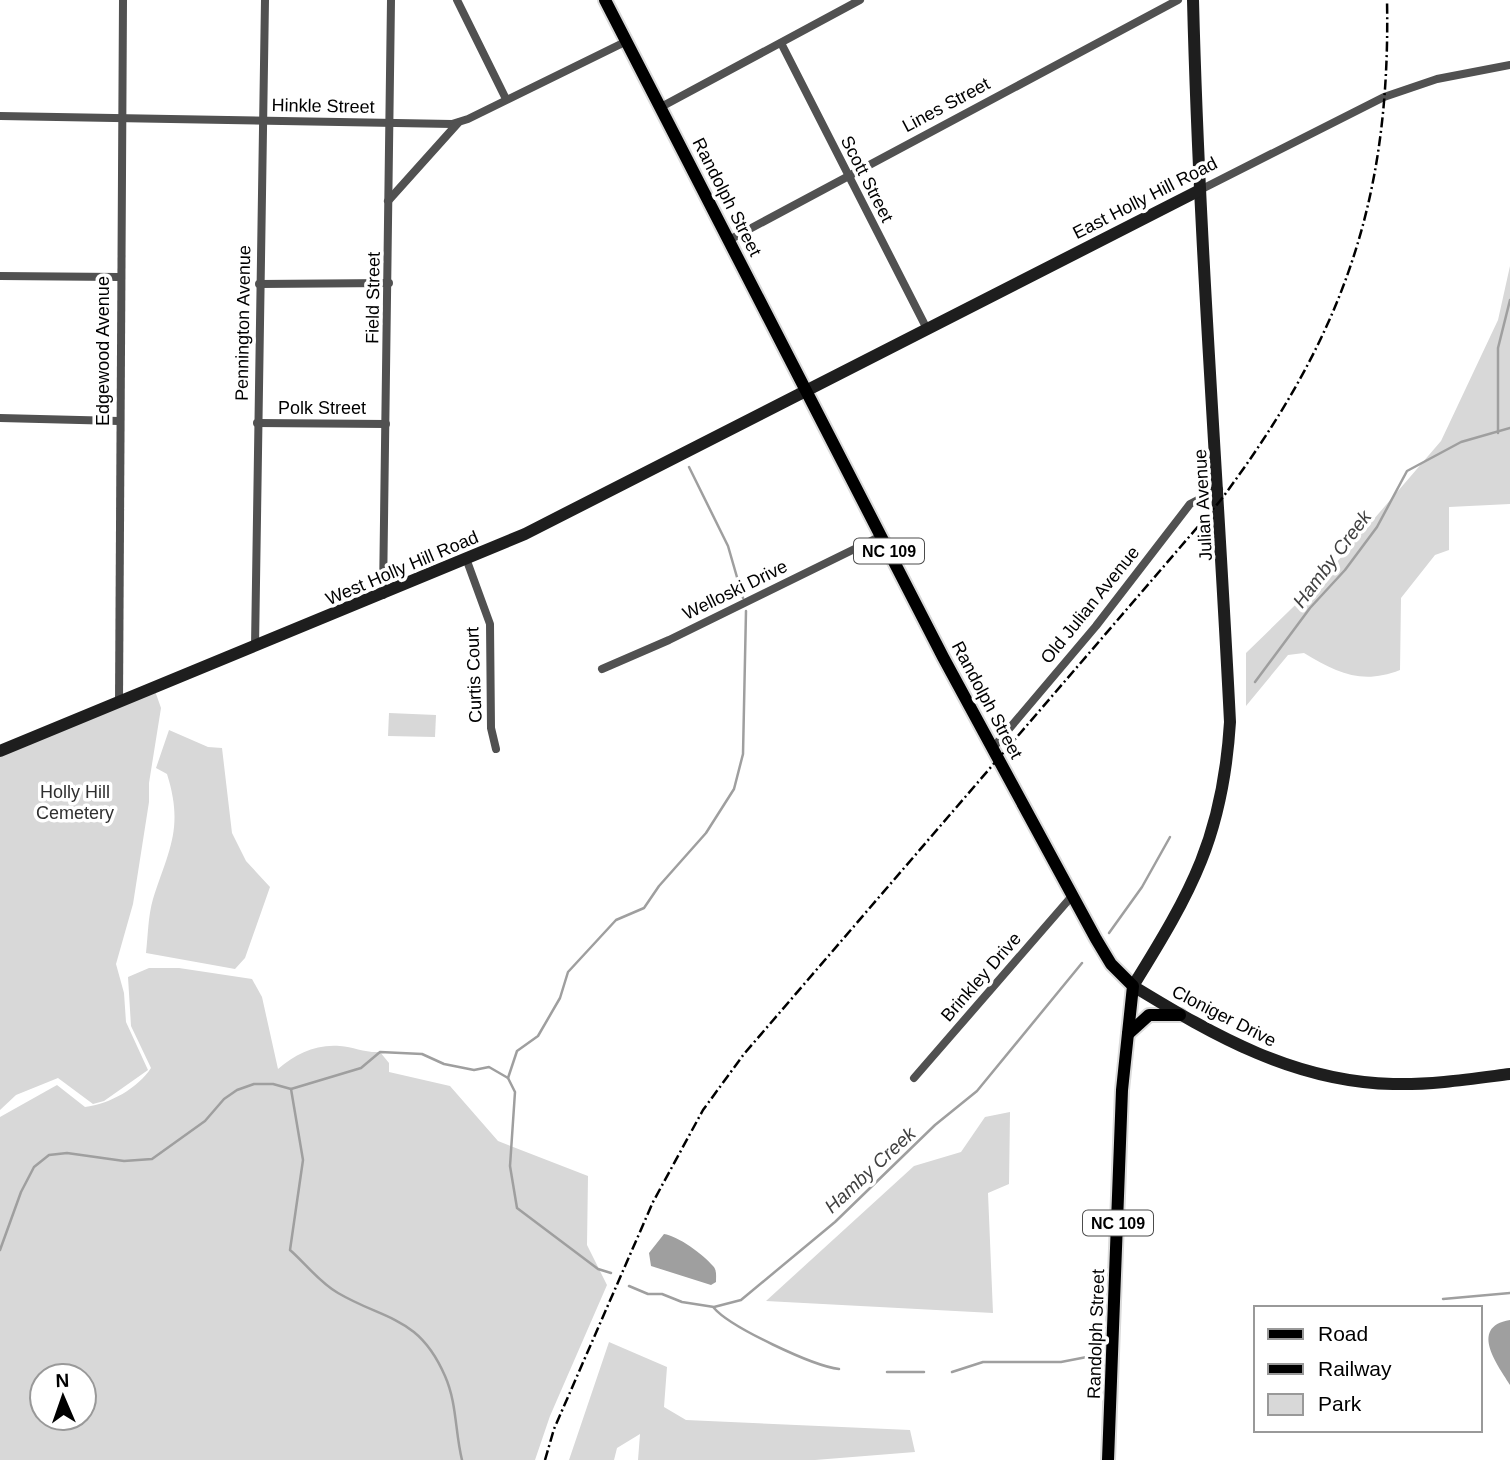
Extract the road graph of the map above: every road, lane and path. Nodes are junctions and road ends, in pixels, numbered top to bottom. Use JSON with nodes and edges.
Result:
{"nodes":[{"id":1,"x":122,"y":0,"type":"edge"},
{"id":2,"x":265,"y":0,"type":"edge"},
{"id":3,"x":391,"y":0,"type":"edge"},
{"id":4,"x":457,"y":0,"type":"edge"},
{"id":5,"x":606,"y":0,"type":"edge"},
{"id":6,"x":860,"y":0,"type":"edge"},
{"id":7,"x":1178,"y":0,"type":"edge"},
{"id":8,"x":1193,"y":0,"type":"edge"},
{"id":9,"x":627,"y":41,"type":"junction"},
{"id":10,"x":781,"y":43,"type":"junction"},
{"id":11,"x":1510,"y":65,"type":"edge"},
{"id":12,"x":506,"y":99,"type":"junction"},
{"id":13,"x":661,"y":107,"type":"junction"},
{"id":14,"x":0,"y":116,"type":"edge"},
{"id":15,"x":120,"y":120,"type":"junction"},
{"id":16,"x":263,"y":121,"type":"junction"},
{"id":17,"x":458,"y":122,"type":"junction"},
{"id":18,"x":390,"y":124,"type":"junction"},
{"id":19,"x":847,"y":176,"type":"junction"},
{"id":20,"x":1198,"y":191,"type":"junction"},
{"id":21,"x":388,"y":201,"type":"junction"},
{"id":22,"x":729,"y":240,"type":"junction"},
{"id":23,"x":0,"y":276,"type":"edge"},
{"id":24,"x":119,"y":277,"type":"junction"},
{"id":25,"x":390,"y":283,"type":"junction"},
{"id":26,"x":259,"y":284,"type":"junction"},
{"id":27,"x":927,"y":329,"type":"junction"},
{"id":28,"x":806,"y":389,"type":"junction"},
{"id":29,"x":0,"y":418,"type":"edge"},
{"id":30,"x":118,"y":421,"type":"junction"},
{"id":31,"x":257,"y":423,"type":"junction"},
{"id":32,"x":386,"y":424,"type":"junction"},
{"id":33,"x":1219,"y":489,"type":"junction"},
{"id":34,"x":881,"y":536,"type":"junction"},
{"id":35,"x":467,"y":561,"type":"junction"},
{"id":36,"x":383,"y":595,"type":"junction"},
{"id":37,"x":255,"y":647,"type":"junction"},
{"id":38,"x":602,"y":669,"type":"dead end"},
{"id":39,"x":119,"y":702,"type":"junction"},
{"id":40,"x":496,"y":749,"type":"dead end"},
{"id":41,"x":992,"y":749,"type":"junction"},
{"id":42,"x":0,"y":751,"type":"edge"},
{"id":43,"x":1072,"y":896,"type":"junction"},
{"id":44,"x":1133,"y":986,"type":"junction"},
{"id":45,"x":1180,"y":1015,"type":"junction"},
{"id":46,"x":1128,"y":1034,"type":"junction"},
{"id":47,"x":1510,"y":1074,"type":"edge"},
{"id":48,"x":914,"y":1079,"type":"dead end"},
{"id":49,"x":1108,"y":1460,"type":"edge"}],
"edges":[{"from":1,"to":15,"type":"street","name":"Edgewood Avenue"},
{"from":2,"to":16,"type":"street","name":"Pennington Avenue"},
{"from":3,"to":18,"type":"street","name":"Field Street"},
{"from":4,"to":12,"type":"street"},
{"from":5,"to":9,"type":"main road","name":"Randolph Street","number":"NC 109"},
{"from":6,"to":10,"type":"street"},
{"from":7,"to":19,"type":"street","name":"Lines Street"},
{"from":8,"to":20,"type":"street","name":"Julian Avenue"},
{"from":9,"to":12,"type":"street","name":"Hinkle Street"},
{"from":9,"to":13,"type":"main road","name":"Randolph Street","number":"NC 109"},
{"from":10,"to":13,"type":"street"},
{"from":10,"to":19,"type":"street","name":"Scott Street"},
{"from":11,"to":20,"type":"street","name":"East Holly Hill Road"},
{"from":12,"to":17,"type":"street","name":"Hinkle Street"},
{"from":13,"to":22,"type":"main road","name":"Randolph Street","number":"NC 109"},
{"from":14,"to":15,"type":"street","name":"Hinkle Street"},
{"from":15,"to":16,"type":"street","name":"Hinkle Street"},
{"from":15,"to":24,"type":"street","name":"Edgewood Avenue"},
{"from":16,"to":18,"type":"street","name":"Hinkle Street"},
{"from":16,"to":26,"type":"street","name":"Pennington Avenue"},
{"from":17,"to":18,"type":"street","name":"Hinkle Street"},
{"from":17,"to":21,"type":"street"},
{"from":18,"to":21,"type":"street","name":"Field Street"},
{"from":19,"to":22,"type":"street","name":"Lines Street"},
{"from":19,"to":27,"type":"street","name":"Scott Street"},
{"from":20,"to":27,"type":"street","name":"East Holly Hill Road"},
{"from":20,"to":33,"type":"street","name":"Julian Avenue"},
{"from":21,"to":25,"type":"street","name":"Field Street"},
{"from":22,"to":28,"type":"main road","name":"Randolph Street","number":"NC 109"},
{"from":23,"to":24,"type":"street"},
{"from":24,"to":30,"type":"street","name":"Edgewood Avenue"},
{"from":25,"to":26,"type":"street"},
{"from":25,"to":32,"type":"street","name":"Field Street"},
{"from":26,"to":31,"type":"street","name":"Pennington Avenue"},
{"from":27,"to":28,"type":"street","name":"East Holly Hill Road"},
{"from":28,"to":34,"type":"main road","name":"Randolph Street","number":"NC 109"},
{"from":28,"to":35,"type":"street","name":"West Holly Hill Road"},
{"from":29,"to":30,"type":"street"},
{"from":30,"to":39,"type":"street","name":"Edgewood Avenue"},
{"from":31,"to":32,"type":"street","name":"Polk Street"},
{"from":31,"to":37,"type":"street","name":"Pennington Avenue"},
{"from":32,"to":36,"type":"street","name":"Field Street"},
{"from":33,"to":41,"type":"street","name":"Old Julian Avenue"},
{"from":33,"to":44,"type":"street","name":"Julian Avenue"},
{"from":34,"to":38,"type":"street","name":"Welloski Drive"},
{"from":34,"to":41,"type":"main road","name":"Randolph Street","number":"NC 109"},
{"from":35,"to":36,"type":"street","name":"West Holly Hill Road"},
{"from":35,"to":40,"type":"street","name":"Curtis Court"},
{"from":36,"to":37,"type":"street","name":"West Holly Hill Road"},
{"from":37,"to":39,"type":"street","name":"West Holly Hill Road"},
{"from":39,"to":42,"type":"street","name":"West Holly Hill Road"},
{"from":41,"to":43,"type":"main road","name":"Randolph Street","number":"NC 109"},
{"from":43,"to":44,"type":"main road","name":"Randolph Street","number":"NC 109"},
{"from":43,"to":48,"type":"street","name":"Brinkley Drive"},
{"from":44,"to":45,"type":"street","name":"Cloniger Drive"},
{"from":44,"to":46,"type":"main road","name":"Randolph Street","number":"NC 109"},
{"from":45,"to":46,"type":"main road"},
{"from":45,"to":47,"type":"street","name":"Cloniger Drive"},
{"from":46,"to":49,"type":"main road","name":"Randolph Street","number":"NC 109"}]}
